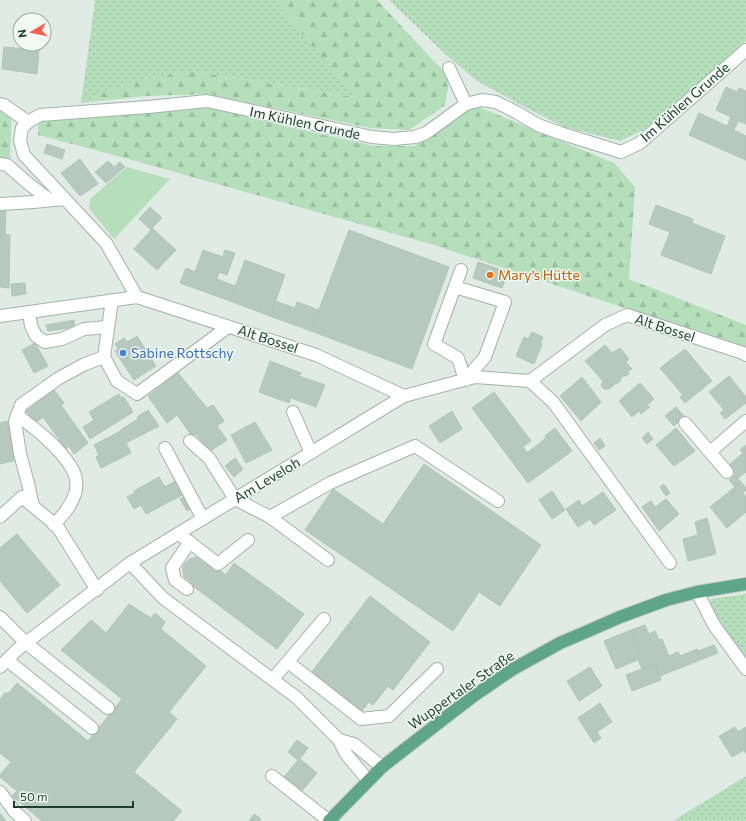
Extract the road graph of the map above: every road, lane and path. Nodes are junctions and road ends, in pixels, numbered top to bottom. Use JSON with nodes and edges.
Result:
{"nodes":[{"id":1,"x":746,"y":50,"type":"edge"},
{"id":2,"x":449,"y":68,"type":"dead end"},
{"id":3,"x":0,"y":104,"type":"edge"},
{"id":4,"x":466,"y":104,"type":"junction"},
{"id":5,"x":28,"y":122,"type":"junction"},
{"id":6,"x":0,"y":164,"type":"edge"},
{"id":7,"x":65,"y":199,"type":"junction"},
{"id":8,"x":50,"y":200,"type":"junction"},
{"id":9,"x":0,"y":204,"type":"edge"},
{"id":10,"x":461,"y":270,"type":"dead end"},
{"id":11,"x":455,"y":287,"type":"junction"},
{"id":12,"x":137,"y":298,"type":"junction"},
{"id":13,"x":112,"y":300,"type":"junction"},
{"id":14,"x":29,"y":312,"type":"junction"},
{"id":15,"x":0,"y":316,"type":"edge"},
{"id":16,"x":108,"y":327,"type":"junction"},
{"id":17,"x":228,"y":327,"type":"junction"},
{"id":18,"x":746,"y":355,"type":"edge"},
{"id":19,"x":104,"y":357,"type":"junction"},
{"id":20,"x":465,"y":380,"type":"junction"},
{"id":21,"x":530,"y":381,"type":"junction"},
{"id":22,"x":404,"y":396,"type":"junction"},
{"id":23,"x":293,"y":412,"type":"dead end"},
{"id":24,"x":17,"y":415,"type":"junction"},
{"id":25,"x":746,"y":421,"type":"edge"},
{"id":26,"x":685,"y":423,"type":"dead end"},
{"id":27,"x":190,"y":441,"type":"dead end"},
{"id":28,"x":165,"y":448,"type":"dead end"},
{"id":29,"x":710,"y":452,"type":"junction"},
{"id":30,"x":311,"y":453,"type":"junction"},
{"id":31,"x":727,"y":472,"type":"dead end"},
{"id":32,"x":235,"y":499,"type":"junction"},
{"id":33,"x":498,"y":501,"type":"dead end"},
{"id":34,"x":33,"y":506,"type":"junction"},
{"id":35,"x":0,"y":517,"type":"edge"},
{"id":36,"x":270,"y":517,"type":"junction"},
{"id":37,"x":204,"y":519,"type":"junction"},
{"id":38,"x":54,"y":524,"type":"junction"},
{"id":39,"x":178,"y":534,"type":"junction"},
{"id":40,"x":248,"y":540,"type":"dead end"},
{"id":41,"x":190,"y":542,"type":"junction"},
{"id":42,"x":328,"y":560,"type":"dead end"},
{"id":43,"x":670,"y":563,"type":"dead end"},
{"id":44,"x":130,"y":564,"type":"junction"},
{"id":45,"x":746,"y":584,"type":"edge"},
{"id":46,"x":187,"y":589,"type":"dead end"},
{"id":47,"x":97,"y":590,"type":"junction"},
{"id":48,"x":696,"y":592,"type":"junction"},
{"id":49,"x":0,"y":617,"type":"edge"},
{"id":50,"x":324,"y":619,"type":"dead end"},
{"id":51,"x":26,"y":643,"type":"junction"},
{"id":52,"x":288,"y":662,"type":"junction"},
{"id":53,"x":3,"y":664,"type":"edge"},
{"id":54,"x":438,"y":669,"type":"dead end"},
{"id":55,"x":746,"y":669,"type":"edge"},
{"id":56,"x":273,"y":679,"type":"junction"},
{"id":57,"x":108,"y":708,"type":"dead end"},
{"id":58,"x":92,"y":728,"type":"dead end"},
{"id":59,"x":339,"y":740,"type":"junction"},
{"id":60,"x":382,"y":767,"type":"junction"},
{"id":61,"x":272,"y":776,"type":"dead end"},
{"id":62,"x":368,"y":780,"type":"junction"},
{"id":63,"x":0,"y":792,"type":"edge"},
{"id":64,"x":25,"y":821,"type":"edge"},
{"id":65,"x":329,"y":821,"type":"edge"}],
"edges":[{"from":1,"to":4,"type":"street","name":"Im Kühlen Grunde"},
{"from":2,"to":4,"type":"street"},
{"from":3,"to":5,"type":"street"},
{"from":4,"to":5,"type":"street","name":"Im Kühlen Grunde"},
{"from":5,"to":7,"type":"street"},
{"from":6,"to":8,"type":"street"},
{"from":7,"to":8,"type":"street"},
{"from":7,"to":12,"type":"street"},
{"from":8,"to":9,"type":"street"},
{"from":10,"to":11,"type":"street"},
{"from":11,"to":20,"type":"street"},
{"from":11,"to":20,"type":"street"},
{"from":12,"to":13,"type":"street","name":"Alt Bossel"},
{"from":12,"to":17,"type":"street","name":"Alt Bossel"},
{"from":13,"to":14,"type":"street","name":"Alt Bossel"},
{"from":13,"to":16,"type":"street"},
{"from":14,"to":15,"type":"street","name":"Alt Bossel"},
{"from":14,"to":16,"type":"street"},
{"from":16,"to":19,"type":"street"},
{"from":17,"to":19,"type":"street"},
{"from":17,"to":22,"type":"street","name":"Alt Bossel"},
{"from":18,"to":21,"type":"street","name":"Alt Bossel"},
{"from":19,"to":24,"type":"street"},
{"from":20,"to":21,"type":"street"},
{"from":20,"to":22,"type":"street"},
{"from":21,"to":43,"type":"street"},
{"from":22,"to":30,"type":"street","name":"Am Leveloh"},
{"from":23,"to":30,"type":"street"},
{"from":24,"to":34,"type":"street"},
{"from":24,"to":38,"type":"street"},
{"from":25,"to":29,"type":"street"},
{"from":26,"to":29,"type":"street"},
{"from":27,"to":32,"type":"street"},
{"from":28,"to":37,"type":"street"},
{"from":29,"to":31,"type":"street"},
{"from":30,"to":32,"type":"street","name":"Am Leveloh"},
{"from":32,"to":36,"type":"street"},
{"from":32,"to":37,"type":"street","name":"Am Leveloh"},
{"from":33,"to":36,"type":"street"},
{"from":34,"to":35,"type":"street"},
{"from":34,"to":38,"type":"street"},
{"from":36,"to":42,"type":"street"},
{"from":37,"to":39,"type":"street","name":"Am Leveloh"},
{"from":38,"to":47,"type":"street"},
{"from":39,"to":41,"type":"street"},
{"from":39,"to":44,"type":"street","name":"Am Leveloh"},
{"from":40,"to":41,"type":"street"},
{"from":41,"to":46,"type":"street"},
{"from":44,"to":47,"type":"street","name":"Am Leveloh"},
{"from":44,"to":56,"type":"street"},
{"from":45,"to":48,"type":"main road","name":"Wuppertaler Straße"},
{"from":47,"to":51,"type":"street","name":"Am Leveloh"},
{"from":48,"to":55,"type":"street"},
{"from":48,"to":60,"type":"main road","name":"Wuppertaler Straße"},
{"from":49,"to":51,"type":"street"},
{"from":50,"to":52,"type":"street"},
{"from":51,"to":53,"type":"street","name":"Am Leveloh"},
{"from":51,"to":57,"type":"street"},
{"from":52,"to":54,"type":"street"},
{"from":52,"to":56,"type":"street"},
{"from":53,"to":58,"type":"street"},
{"from":56,"to":59,"type":"street"},
{"from":59,"to":60,"type":"street"},
{"from":59,"to":62,"type":"street"},
{"from":60,"to":62,"type":"main road","name":"Wuppertaler Straße"},
{"from":61,"to":65,"type":"street"},
{"from":62,"to":65,"type":"main road","name":"Wuppertaler Straße"},
{"from":63,"to":64,"type":"street"}]}
